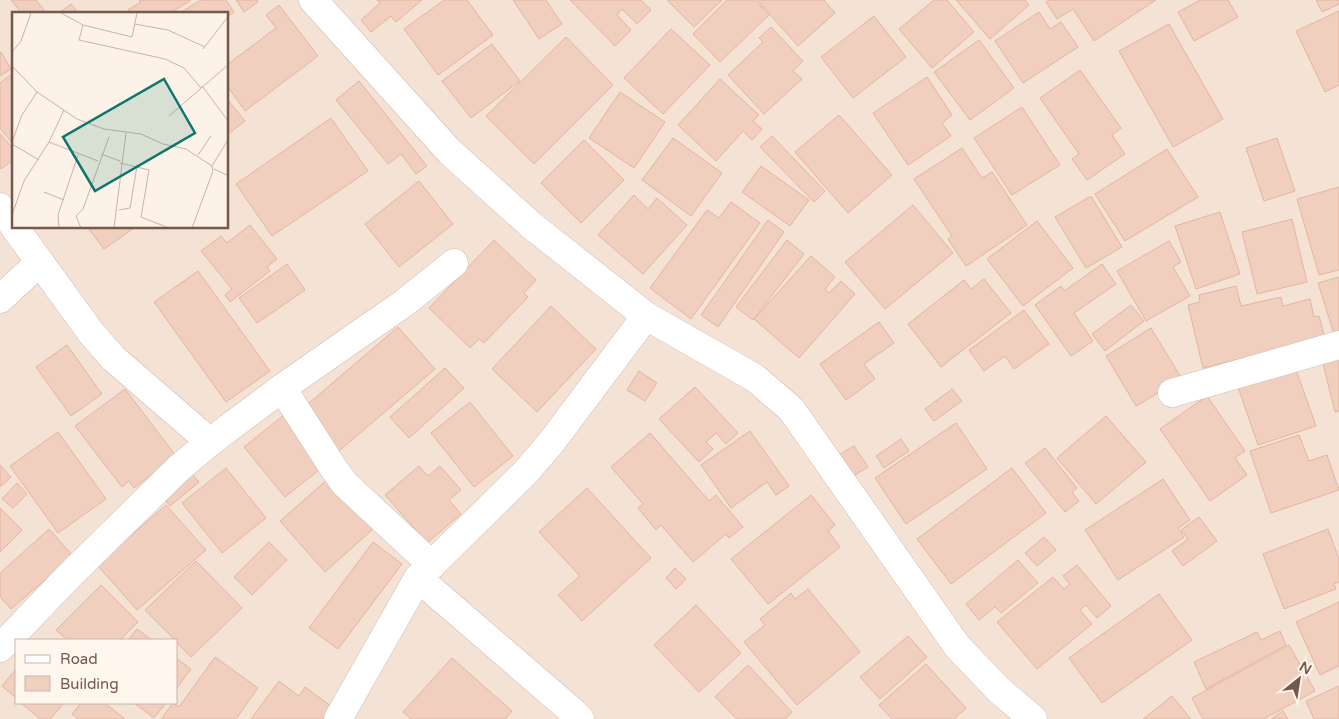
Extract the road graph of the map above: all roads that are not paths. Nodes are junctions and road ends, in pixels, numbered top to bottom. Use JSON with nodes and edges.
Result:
{"nodes":[{"id":1,"x":313,"y":0,"type":"edge"},
{"id":2,"x":0,"y":207,"type":"edge"},
{"id":3,"x":12,"y":224,"type":"edge"},
{"id":4,"x":15,"y":229,"type":"edge"},
{"id":5,"x":40,"y":262,"type":"junction"},
{"id":6,"x":454,"y":262,"type":"dead end"},
{"id":7,"x":0,"y":299,"type":"edge"},
{"id":8,"x":646,"y":316,"type":"junction"},
{"id":9,"x":1339,"y":345,"type":"edge"},
{"id":10,"x":282,"y":388,"type":"junction"},
{"id":11,"x":1172,"y":393,"type":"dead end"},
{"id":12,"x":210,"y":442,"type":"junction"},
{"id":13,"x":425,"y":571,"type":"junction"},
{"id":14,"x":0,"y":648,"type":"edge"},
{"id":15,"x":571,"y":716,"type":"edge"},
{"id":16,"x":338,"y":719,"type":"edge"},
{"id":17,"x":1033,"y":719,"type":"edge"}],
"edges":[{"from":1,"to":8,"type":"street"},
{"from":2,"to":3,"type":"street"},
{"from":4,"to":5,"type":"street"},
{"from":5,"to":7,"type":"street"},
{"from":5,"to":12,"type":"street"},
{"from":6,"to":10,"type":"street"},
{"from":8,"to":13,"type":"street"},
{"from":8,"to":17,"type":"street"},
{"from":9,"to":11,"type":"street"},
{"from":10,"to":12,"type":"street"},
{"from":10,"to":13,"type":"street"},
{"from":12,"to":14,"type":"street"},
{"from":13,"to":15,"type":"street"},
{"from":13,"to":16,"type":"street"}]}
